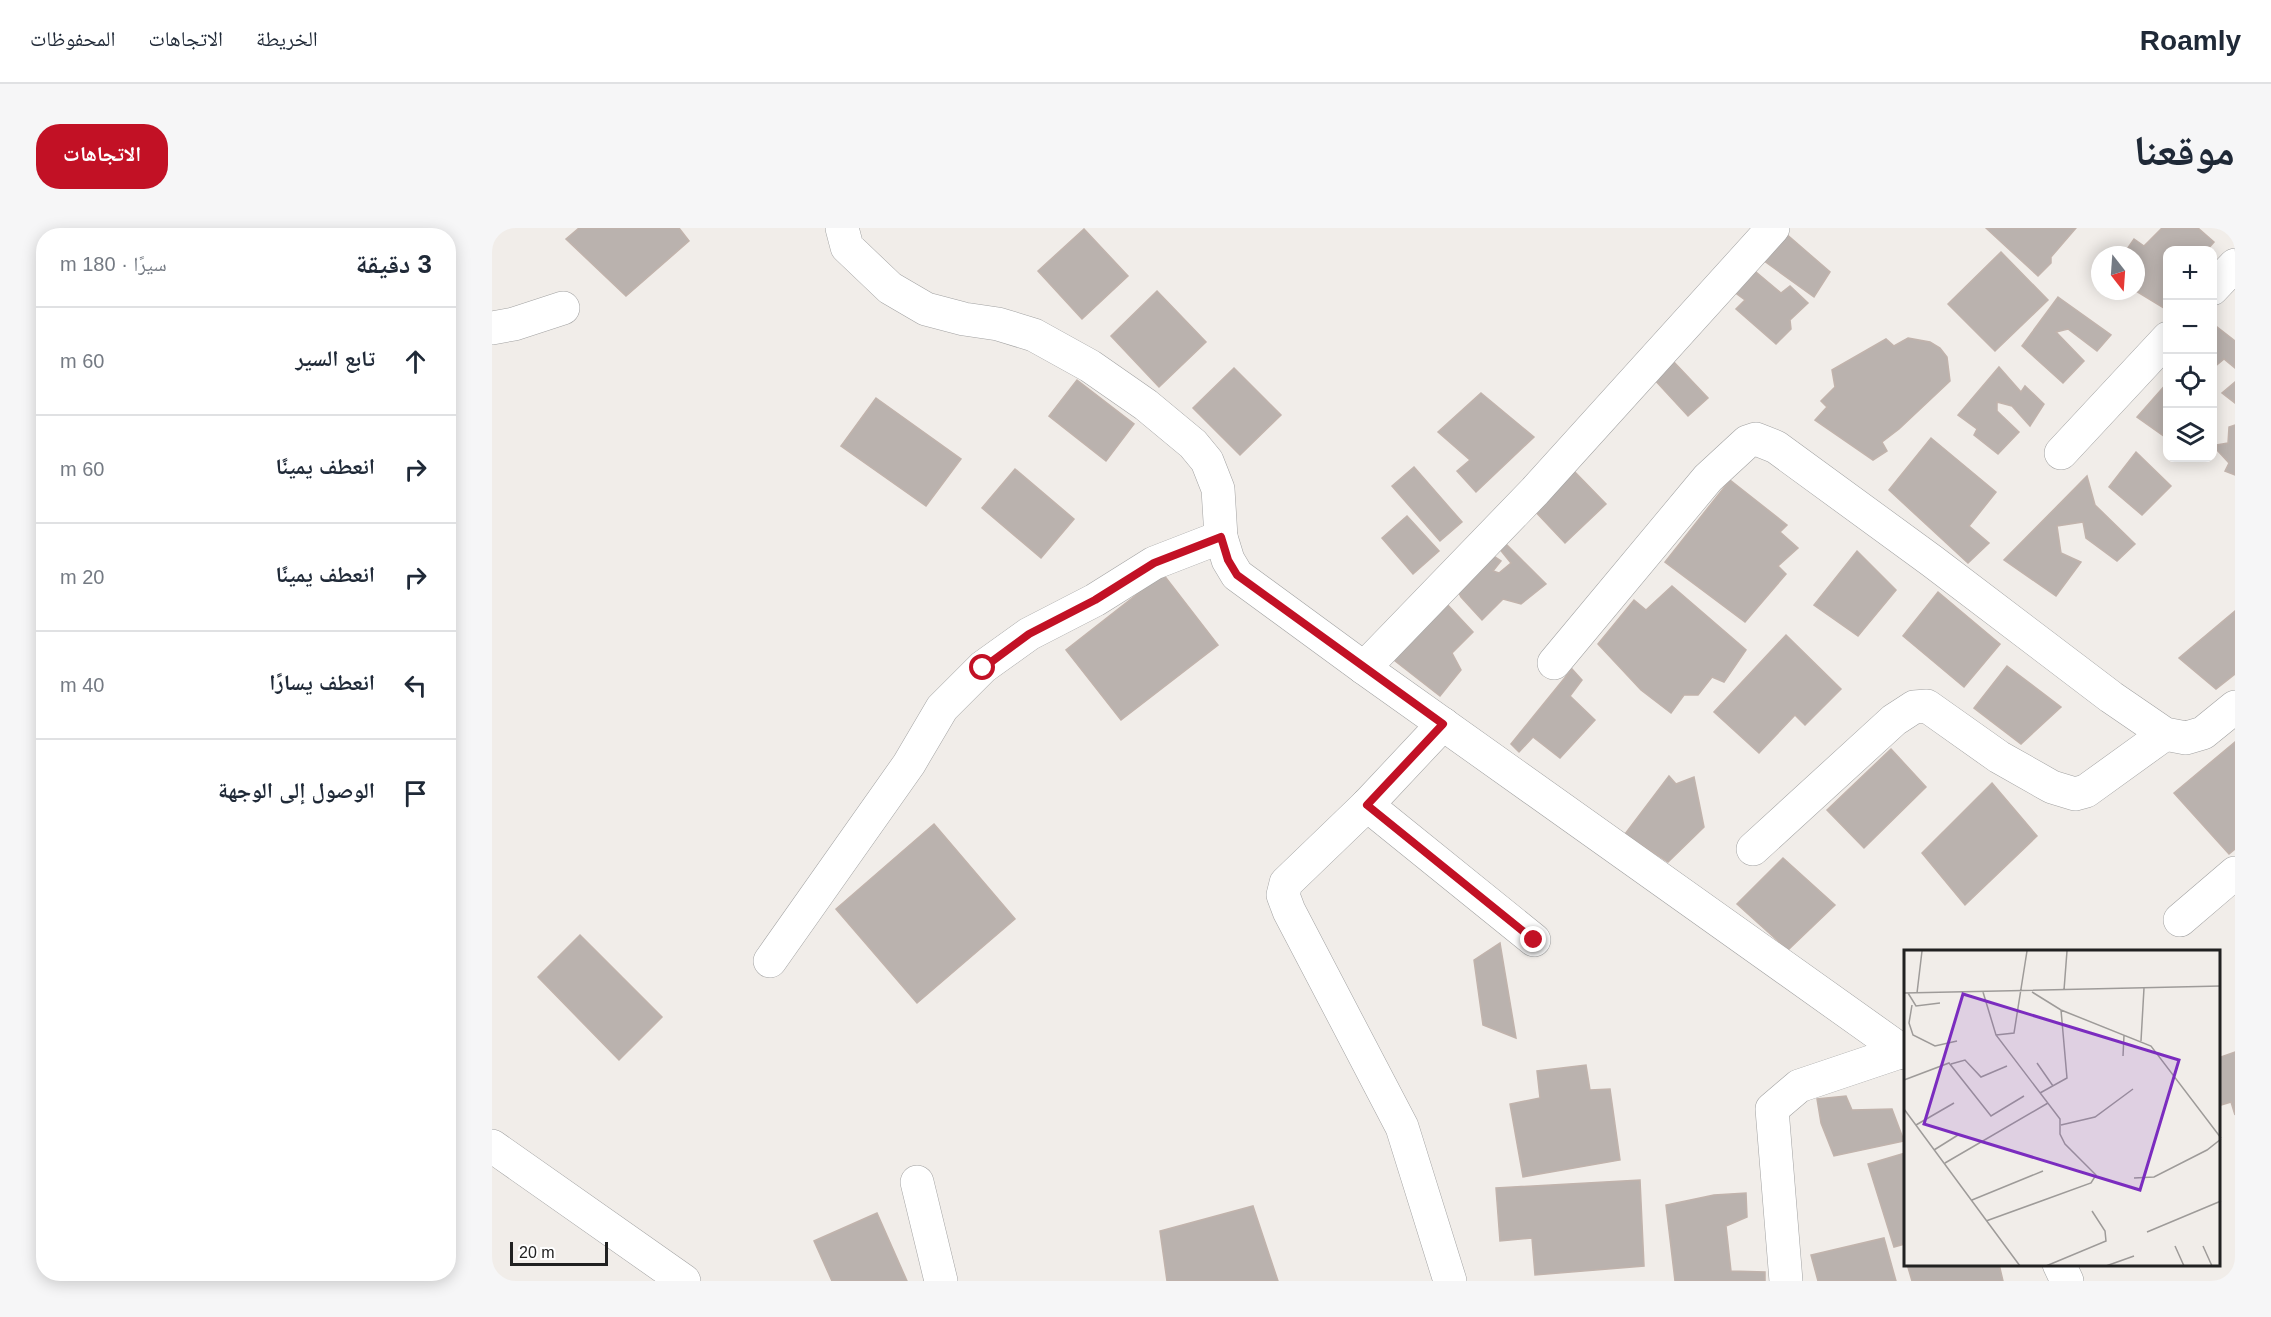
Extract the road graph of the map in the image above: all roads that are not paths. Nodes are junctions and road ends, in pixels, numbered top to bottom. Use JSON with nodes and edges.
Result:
{"nodes":[{"id":1,"x":842,"y":228,"type":"edge"},
{"id":2,"x":1773,"y":228,"type":"edge"},
{"id":3,"x":2235,"y":264,"type":"edge"},
{"id":4,"x":2217,"y":284,"type":"edge"},
{"id":5,"x":563,"y":308,"type":"dead end"},
{"id":6,"x":492,"y":328,"type":"edge"},
{"id":7,"x":2163,"y":343,"type":"edge"},
{"id":8,"x":2061,"y":453,"type":"dead end"},
{"id":9,"x":1221,"y":537,"type":"junction"},
{"id":10,"x":1554,"y":663,"type":"dead end"},
{"id":11,"x":1364,"y":668,"type":"junction"},
{"id":12,"x":2235,"y":707,"type":"edge"},
{"id":13,"x":1443,"y":724,"type":"junction"},
{"id":14,"x":2165,"y":734,"type":"junction"},
{"id":15,"x":1367,"y":805,"type":"junction"},
{"id":16,"x":1753,"y":849,"type":"dead end"},
{"id":17,"x":2235,"y":873,"type":"edge"},
{"id":18,"x":2180,"y":921,"type":"dead end"},
{"id":19,"x":1534,"y":940,"type":"dead end"},
{"id":20,"x":770,"y":961,"type":"dead end"},
{"id":21,"x":1904,"y":1052,"type":"edge"},
{"id":22,"x":492,"y":1146,"type":"edge"},
{"id":23,"x":917,"y":1182,"type":"dead end"},
{"id":24,"x":2060,"y":1266,"type":"edge"},
{"id":25,"x":684,"y":1281,"type":"edge"},
{"id":26,"x":941,"y":1281,"type":"edge"},
{"id":27,"x":1450,"y":1281,"type":"edge"},
{"id":28,"x":1786,"y":1281,"type":"edge"},
{"id":29,"x":2067,"y":1281,"type":"edge"}],
"edges":[{"from":1,"to":9,"type":"street"},
{"from":2,"to":11,"type":"street"},
{"from":3,"to":4,"type":"street"},
{"from":5,"to":6,"type":"street"},
{"from":7,"to":8,"type":"street"},
{"from":9,"to":11,"type":"street"},
{"from":9,"to":20,"type":"street"},
{"from":10,"to":14,"type":"street"},
{"from":11,"to":13,"type":"street"},
{"from":12,"to":14,"type":"street"},
{"from":13,"to":15,"type":"street"},
{"from":13,"to":21,"type":"street"},
{"from":14,"to":16,"type":"street"},
{"from":15,"to":19,"type":"street"},
{"from":15,"to":27,"type":"street"},
{"from":17,"to":18,"type":"street"},
{"from":21,"to":28,"type":"street"},
{"from":22,"to":25,"type":"street"},
{"from":23,"to":26,"type":"street"},
{"from":24,"to":29,"type":"street"}]}
